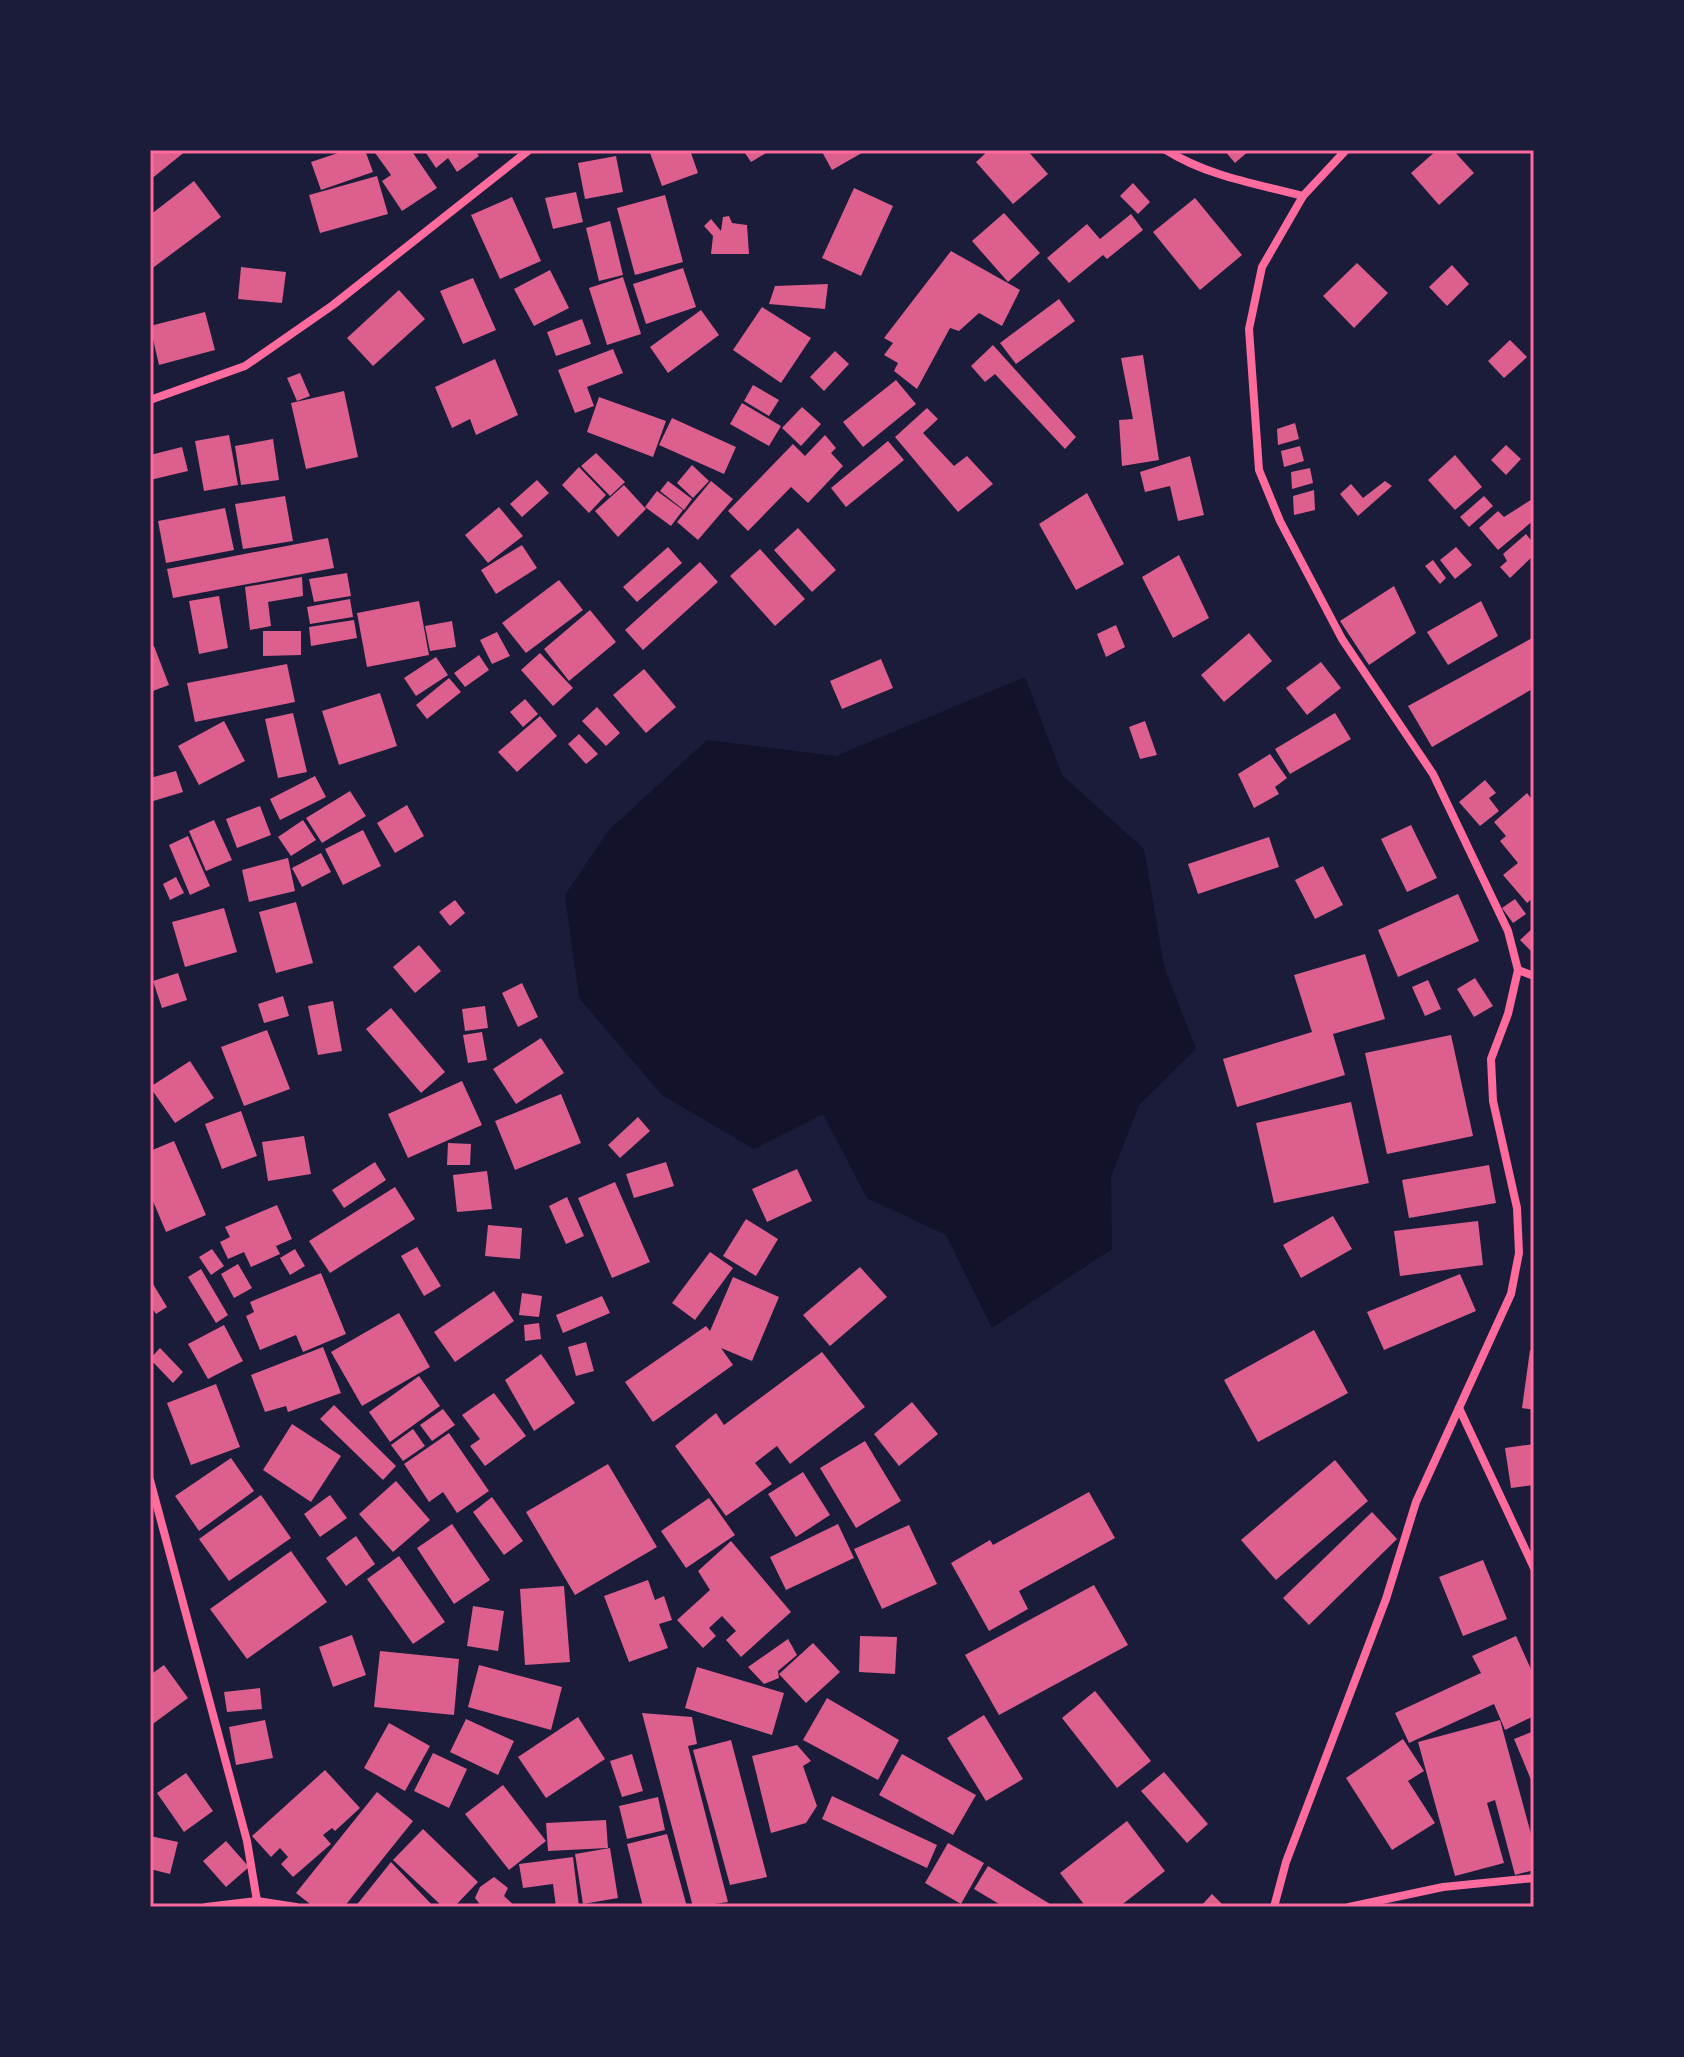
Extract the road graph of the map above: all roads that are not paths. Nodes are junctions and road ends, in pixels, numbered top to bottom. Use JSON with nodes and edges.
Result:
{"nodes":[{"id":1,"x":529,"y":150,"type":"edge"},
{"id":2,"x":1166,"y":150,"type":"edge"},
{"id":3,"x":1346,"y":150,"type":"edge"},
{"id":4,"x":1303,"y":196,"type":"junction"},
{"id":5,"x":150,"y":400,"type":"edge"},
{"id":6,"x":1518,"y":970,"type":"junction"},
{"id":7,"x":1534,"y":976,"type":"edge"},
{"id":8,"x":1459,"y":1408,"type":"junction"},
{"id":9,"x":150,"y":1480,"type":"edge"},
{"id":10,"x":1534,"y":1568,"type":"edge"},
{"id":11,"x":1534,"y":1878,"type":"edge"},
{"id":12,"x":257,"y":1901,"type":"junction"},
{"id":13,"x":206,"y":1907,"type":"edge"},
{"id":14,"x":296,"y":1907,"type":"edge"},
{"id":15,"x":1274,"y":1907,"type":"edge"},
{"id":16,"x":1349,"y":1907,"type":"edge"}],
"edges":[{"from":1,"to":5,"type":"street"},
{"from":2,"to":4,"type":"street"},
{"from":3,"to":4,"type":"street"},
{"from":4,"to":6,"type":"street"},
{"from":6,"to":7,"type":"street"},
{"from":6,"to":8,"type":"street"},
{"from":8,"to":10,"type":"street"},
{"from":8,"to":15,"type":"street"},
{"from":9,"to":12,"type":"street"},
{"from":11,"to":16,"type":"street"},
{"from":12,"to":13,"type":"street"},
{"from":12,"to":14,"type":"street"}]}
